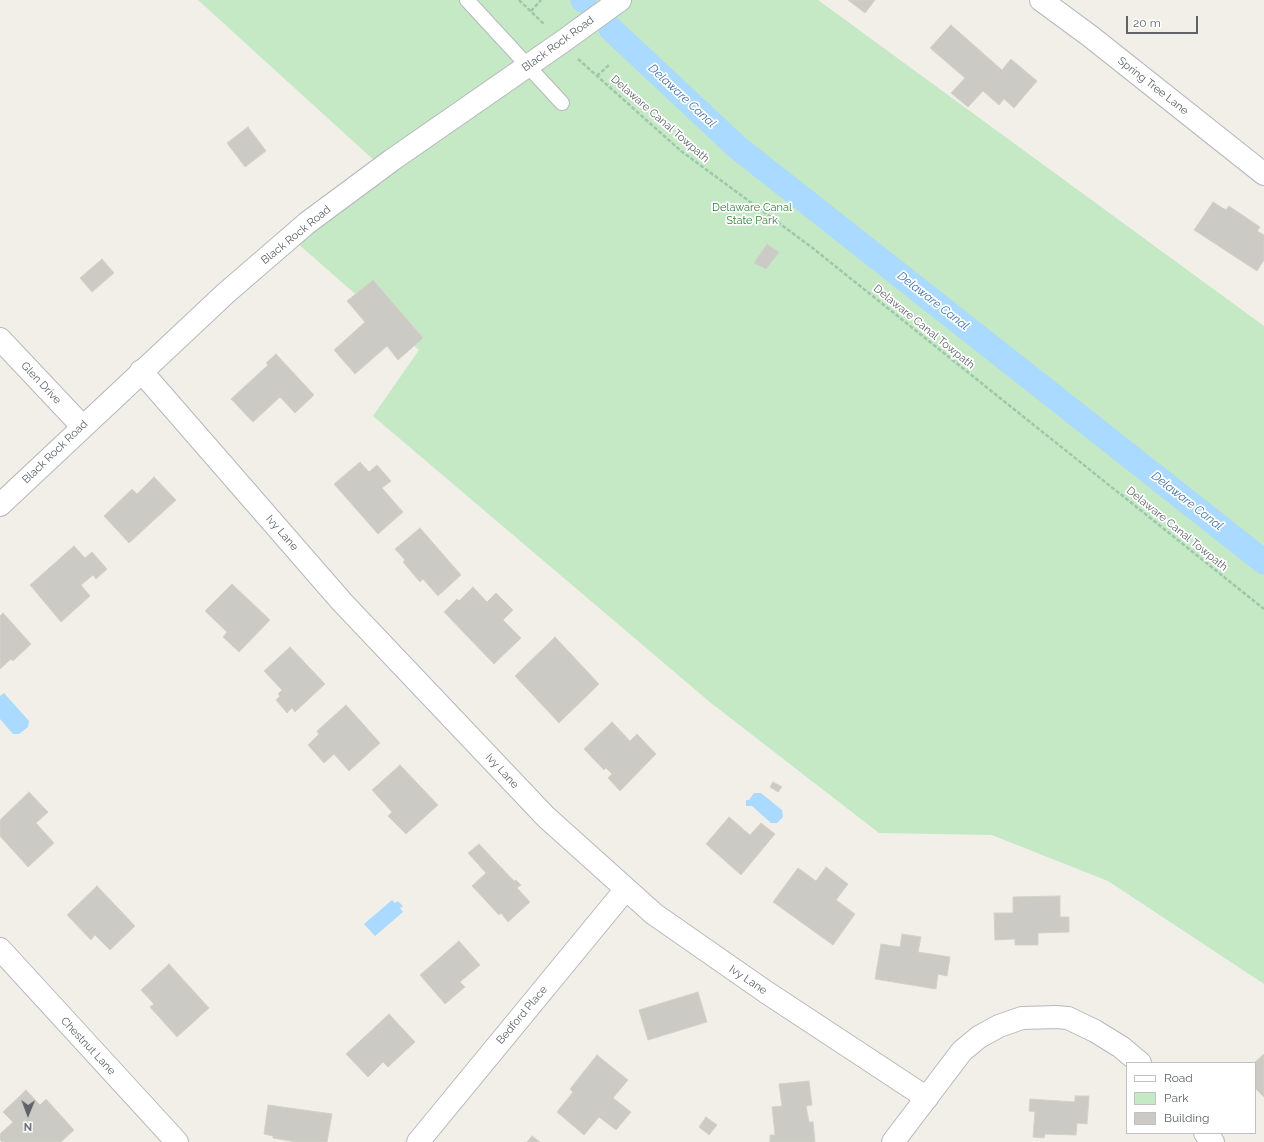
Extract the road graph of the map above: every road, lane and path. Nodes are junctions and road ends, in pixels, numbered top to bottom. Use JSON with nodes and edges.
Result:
{"nodes":[{"id":1,"x":467,"y":0,"type":"edge"},
{"id":2,"x":519,"y":0,"type":"edge"},
{"id":3,"x":541,"y":0,"type":"edge"},
{"id":4,"x":620,"y":0,"type":"edge"},
{"id":5,"x":1040,"y":0,"type":"edge"},
{"id":6,"x":531,"y":11,"type":"junction"},
{"id":7,"x":547,"y":27,"type":"dead end"},
{"id":8,"x":575,"y":56,"type":"dead end"},
{"id":9,"x":610,"y":64,"type":"dead end"},
{"id":10,"x":527,"y":66,"type":"junction"},
{"id":11,"x":596,"y":76,"type":"junction"},
{"id":12,"x":562,"y":102,"type":"dead end"},
{"id":13,"x":1264,"y":174,"type":"edge"},
{"id":14,"x":0,"y":339,"type":"edge"},
{"id":15,"x":141,"y":371,"type":"junction"},
{"id":16,"x":82,"y":426,"type":"junction"},
{"id":17,"x":0,"y":505,"type":"edge"},
{"id":18,"x":1264,"y":609,"type":"edge"},
{"id":19,"x":626,"y":889,"type":"junction"},
{"id":20,"x":0,"y":949,"type":"edge"},
{"id":21,"x":1139,"y":1062,"type":"edge"},
{"id":22,"x":927,"y":1098,"type":"junction"},
{"id":23,"x":1206,"y":1134,"type":"edge"},
{"id":24,"x":177,"y":1142,"type":"edge"},
{"id":25,"x":418,"y":1142,"type":"edge"},
{"id":26,"x":893,"y":1142,"type":"edge"},
{"id":27,"x":1213,"y":1142,"type":"edge"}],
"edges":[{"from":1,"to":10,"type":"lane"},
{"from":2,"to":6,"type":"path"},
{"from":3,"to":6,"type":"path"},
{"from":4,"to":10,"type":"street","name":"Black Rock Road"},
{"from":5,"to":13,"type":"street","name":"Spring Tree Lane"},
{"from":6,"to":7,"type":"path"},
{"from":8,"to":11,"type":"path","name":"Delaware Canal Towpath"},
{"from":9,"to":11,"type":"path"},
{"from":10,"to":12,"type":"lane"},
{"from":10,"to":15,"type":"street","name":"Black Rock Road"},
{"from":11,"to":18,"type":"path","name":"Delaware Canal Towpath"},
{"from":14,"to":16,"type":"street","name":"Glen Drive"},
{"from":15,"to":16,"type":"street","name":"Black Rock Road"},
{"from":15,"to":19,"type":"street","name":"Ivy Lane"},
{"from":16,"to":17,"type":"street","name":"Black Rock Road"},
{"from":19,"to":22,"type":"street","name":"Ivy Lane"},
{"from":19,"to":25,"type":"street","name":"Bedford Place"},
{"from":20,"to":24,"type":"street","name":"Chestnut Lane"},
{"from":21,"to":22,"type":"street"},
{"from":22,"to":26,"type":"street"},
{"from":23,"to":27,"type":"street"}]}
